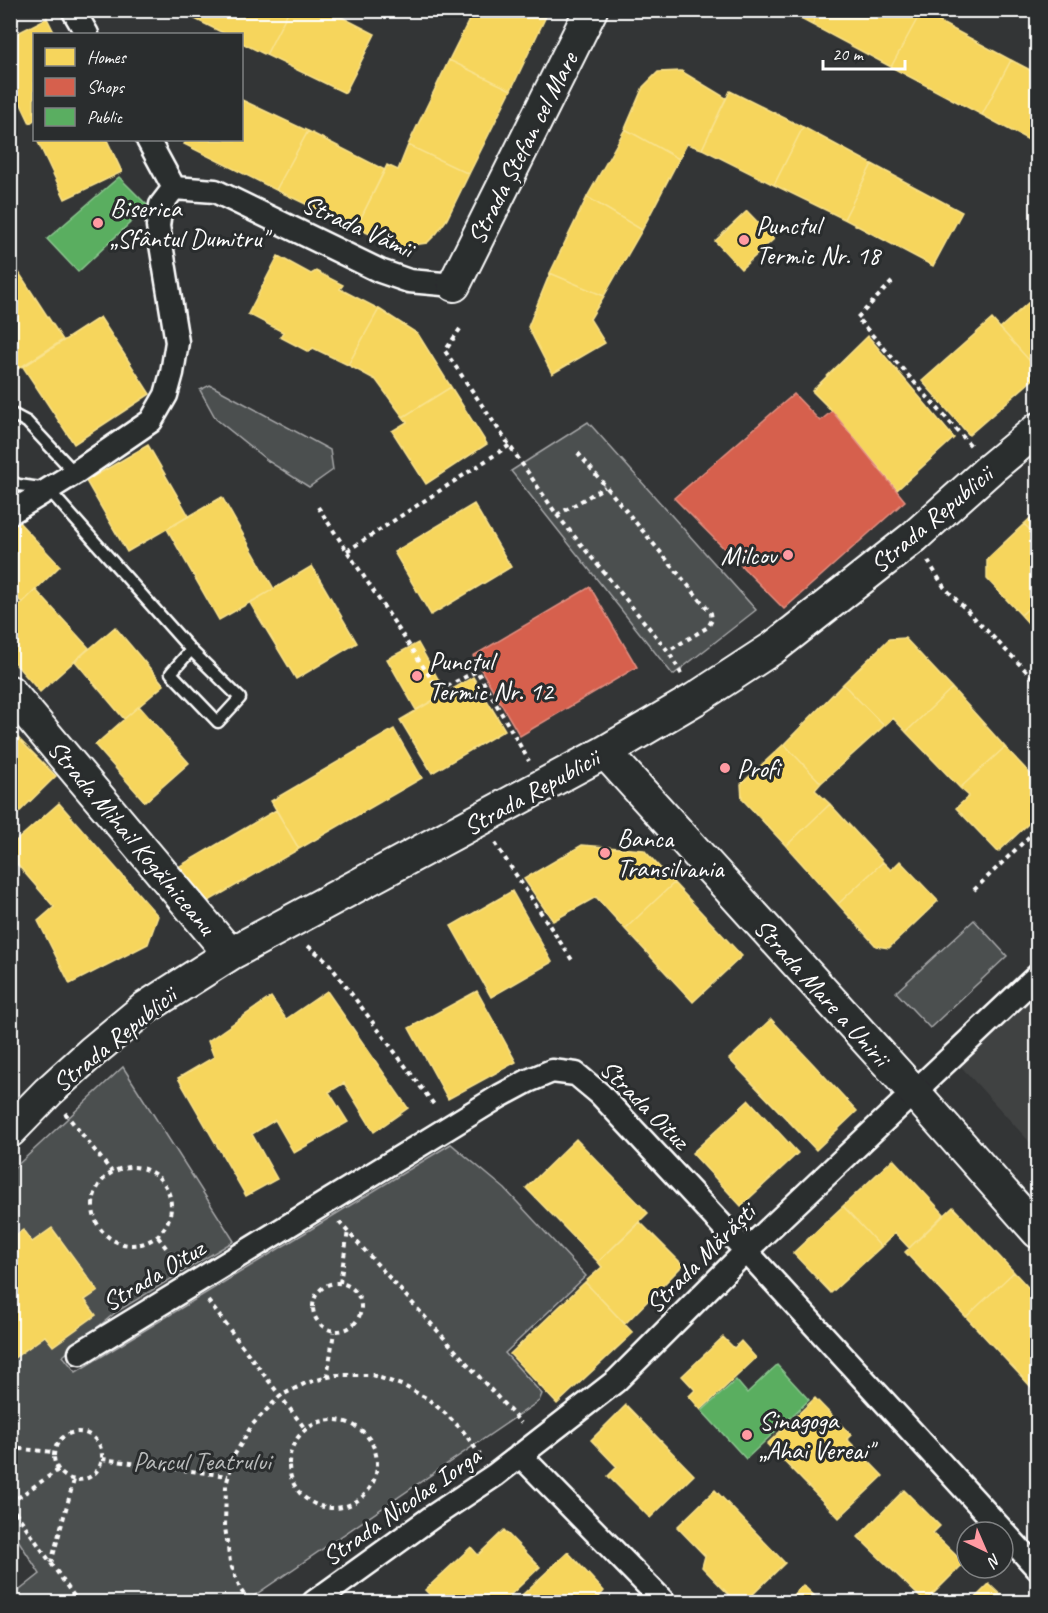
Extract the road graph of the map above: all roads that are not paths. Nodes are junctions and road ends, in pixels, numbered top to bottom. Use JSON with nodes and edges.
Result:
{"nodes":[{"id":1,"x":73,"y":10,"type":"edge"},
{"id":2,"x":591,"y":10,"type":"edge"},
{"id":3,"x":86,"y":33,"type":"edge"},
{"id":4,"x":149,"y":141,"type":"edge"},
{"id":5,"x":174,"y":188,"type":"junction"},
{"id":6,"x":454,"y":285,"type":"joint"},
{"id":7,"x":10,"y":413,"type":"edge"},
{"id":8,"x":1038,"y":429,"type":"edge"},
{"id":9,"x":75,"y":473,"type":"junction"},
{"id":10,"x":10,"y":481,"type":"edge"},
{"id":11,"x":48,"y":489,"type":"junction"},
{"id":12,"x":10,"y":513,"type":"edge"},
{"id":13,"x":191,"y":650,"type":"junction"},
{"id":14,"x":10,"y":692,"type":"edge"},
{"id":15,"x":605,"y":752,"type":"junction"},
{"id":16,"x":230,"y":954,"type":"junction"},
{"id":17,"x":1038,"y":975,"type":"edge"},
{"id":18,"x":914,"y":1092,"type":"junction"},
{"id":19,"x":10,"y":1131,"type":"edge"},
{"id":20,"x":1038,"y":1232,"type":"edge"},
{"id":21,"x":746,"y":1251,"type":"junction"},
{"id":22,"x":80,"y":1353,"type":"dead end"},
{"id":23,"x":519,"y":1455,"type":"junction"},
{"id":24,"x":1038,"y":1569,"type":"edge"},
{"id":25,"x":655,"y":1599,"type":"edge"},
{"id":26,"x":314,"y":1602,"type":"edge"}],
"edges":[{"from":1,"to":3,"type":"street"},
{"from":2,"to":6,"type":"main road","name":"Strada Ștefan cel Mare"},
{"from":4,"to":5,"type":"street"},
{"from":5,"to":6,"type":"street","name":"Strada Vămii"},
{"from":5,"to":9,"type":"street"},
{"from":7,"to":9,"type":"lane"},
{"from":8,"to":15,"type":"main road","name":"Strada Republicii"},
{"from":9,"to":11,"type":"street"},
{"from":10,"to":11,"type":"lane"},
{"from":11,"to":12,"type":"street"},
{"from":11,"to":13,"type":"lane"},
{"from":13,"to":13,"type":"lane"},
{"from":14,"to":16,"type":"main road","name":"Strada Mihail Kogălniceanu"},
{"from":15,"to":16,"type":"main road","name":"Strada Republicii"},
{"from":15,"to":18,"type":"main road","name":"Strada Mare a Unirii"},
{"from":16,"to":19,"type":"main road","name":"Strada Republicii"},
{"from":17,"to":18,"type":"street","name":"Strada Mărăști"},
{"from":18,"to":20,"type":"main road","name":"Strada Mare a Unirii"},
{"from":18,"to":21,"type":"street","name":"Strada Mărăști"},
{"from":21,"to":22,"type":"street","name":"Strada Oituz"},
{"from":21,"to":23,"type":"street","name":"Strada Mărăști"},
{"from":21,"to":24,"type":"street","name":"Strada Oituz"},
{"from":23,"to":25,"type":"street"},
{"from":23,"to":26,"type":"street","name":"Strada Nicolae Iorga"}]}
